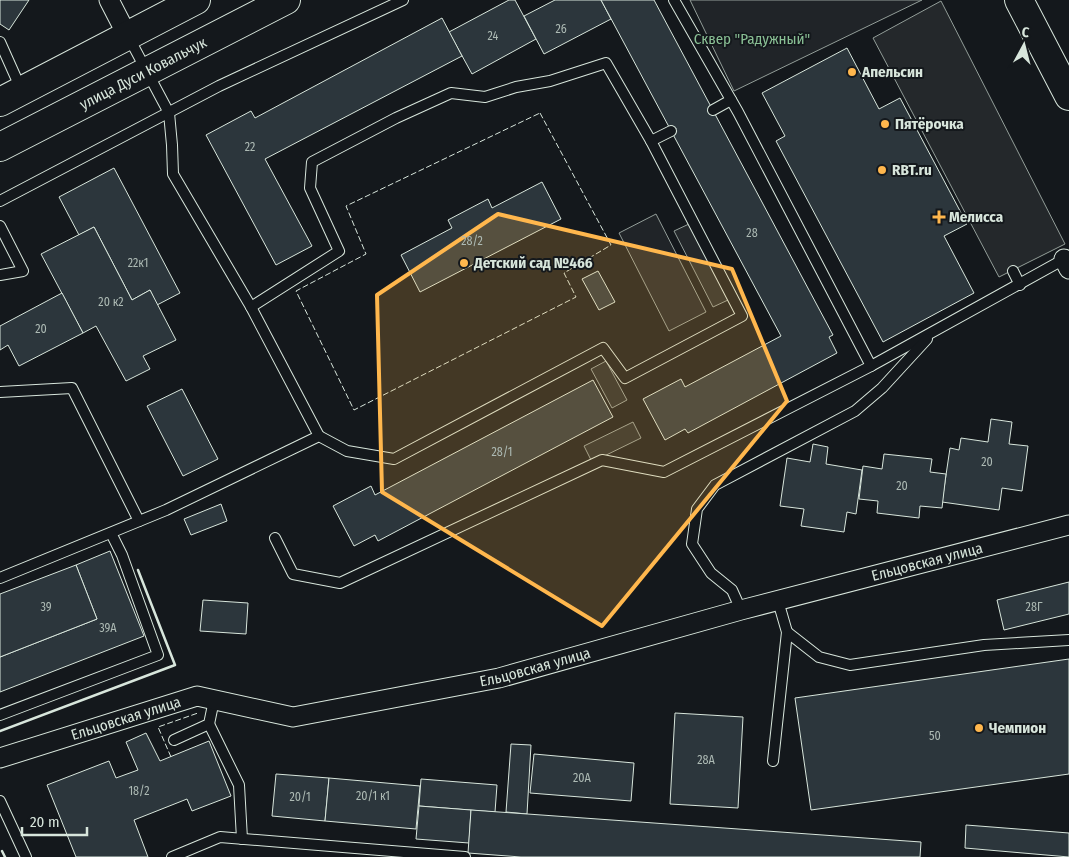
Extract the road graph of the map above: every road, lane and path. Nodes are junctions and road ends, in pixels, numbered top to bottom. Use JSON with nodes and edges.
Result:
{"nodes":[{"id":1,"x":110,"y":0,"type":"edge"},
{"id":2,"x":196,"y":0,"type":"edge"},
{"id":3,"x":286,"y":0,"type":"edge"},
{"id":4,"x":403,"y":0,"type":"edge"},
{"id":5,"x":674,"y":0,"type":"edge"},
{"id":6,"x":1019,"y":0,"type":"edge"},
{"id":7,"x":127,"y":35,"type":"junction"},
{"id":8,"x":0,"y":42,"type":"edge"},
{"id":9,"x":146,"y":71,"type":"junction"},
{"id":10,"x":11,"y":96,"type":"edge"},
{"id":11,"x":1069,"y":96,"type":"edge"},
{"id":12,"x":731,"y":100,"type":"junction"},
{"id":13,"x":713,"y":110,"type":"dead end"},
{"id":14,"x":169,"y":113,"type":"junction"},
{"id":15,"x":671,"y":131,"type":"dead end"},
{"id":16,"x":650,"y":141,"type":"junction"},
{"id":17,"x":0,"y":147,"type":"edge"},
{"id":18,"x":0,"y":201,"type":"edge"},
{"id":19,"x":0,"y":226,"type":"edge"},
{"id":20,"x":1067,"y":262,"type":"edge"},
{"id":21,"x":1013,"y":271,"type":"dead end"},
{"id":22,"x":0,"y":275,"type":"edge"},
{"id":23,"x":1020,"y":285,"type":"junction"},
{"id":24,"x":251,"y":307,"type":"junction"},
{"id":25,"x":933,"y":332,"type":"junction"},
{"id":26,"x":871,"y":366,"type":"junction"},
{"id":27,"x":0,"y":392,"type":"edge"},
{"id":28,"x":319,"y":436,"type":"junction"},
{"id":29,"x":139,"y":521,"type":"junction"},
{"id":30,"x":1069,"y":525,"type":"edge"},
{"id":31,"x":111,"y":533,"type":"junction"},
{"id":32,"x":274,"y":538,"type":"dead end"},
{"id":33,"x":0,"y":578,"type":"edge"},
{"id":34,"x":778,"y":601,"type":"junction"},
{"id":35,"x":741,"y":610,"type":"junction"},
{"id":36,"x":787,"y":632,"type":"junction"},
{"id":37,"x":1069,"y":640,"type":"edge"},
{"id":38,"x":214,"y":700,"type":"junction"},
{"id":39,"x":0,"y":715,"type":"edge"},
{"id":40,"x":209,"y":724,"type":"junction"},
{"id":41,"x":174,"y":740,"type":"dead end"},
{"id":42,"x":0,"y":758,"type":"edge"},
{"id":43,"x":773,"y":760,"type":"dead end"},
{"id":44,"x":0,"y":801,"type":"edge"},
{"id":45,"x":242,"y":839,"type":"junction"},
{"id":46,"x":26,"y":857,"type":"edge"},
{"id":47,"x":172,"y":857,"type":"edge"},
{"id":48,"x":465,"y":857,"type":"edge"}],
"edges":[{"from":1,"to":7,"type":"street"},
{"from":2,"to":7,"type":"main road"},
{"from":3,"to":9,"type":"main road","name":"улица Дуси Ковальчук"},
{"from":4,"to":14,"type":"lane"},
{"from":5,"to":12,"type":"lane"},
{"from":6,"to":11,"type":"main road"},
{"from":7,"to":9,"type":"lane"},
{"from":7,"to":10,"type":"main road"},
{"from":8,"to":10,"type":"lane"},
{"from":9,"to":14,"type":"lane"},
{"from":9,"to":17,"type":"main road","name":"улица Дуси Ковальчук"},
{"from":12,"to":13,"type":"lane"},
{"from":12,"to":26,"type":"lane"},
{"from":14,"to":18,"type":"lane"},
{"from":14,"to":24,"type":"lane"},
{"from":15,"to":16,"type":"lane"},
{"from":16,"to":24,"type":"lane"},
{"from":16,"to":28,"type":"lane"},
{"from":19,"to":22,"type":"lane"},
{"from":20,"to":23,"type":"lane"},
{"from":21,"to":23,"type":"lane"},
{"from":23,"to":25,"type":"lane"},
{"from":24,"to":28,"type":"lane"},
{"from":25,"to":26,"type":"lane"},
{"from":25,"to":35,"type":"lane"},
{"from":26,"to":32,"type":"lane"},
{"from":27,"to":29,"type":"lane"},
{"from":28,"to":29,"type":"lane"},
{"from":29,"to":31,"type":"lane"},
{"from":30,"to":34,"type":"street","name":"Ельцовская улица"},
{"from":31,"to":33,"type":"lane"},
{"from":31,"to":39,"type":"lane"},
{"from":34,"to":35,"type":"street","name":"Ельцовская улица"},
{"from":34,"to":36,"type":"lane"},
{"from":35,"to":38,"type":"street","name":"Ельцовская улица"},
{"from":36,"to":37,"type":"lane"},
{"from":36,"to":43,"type":"lane"},
{"from":38,"to":40,"type":"lane"},
{"from":38,"to":42,"type":"street","name":"Ельцовская улица"},
{"from":40,"to":41,"type":"lane"},
{"from":40,"to":45,"type":"lane"},
{"from":44,"to":46,"type":"lane"},
{"from":45,"to":47,"type":"lane"},
{"from":45,"to":48,"type":"lane"}]}
